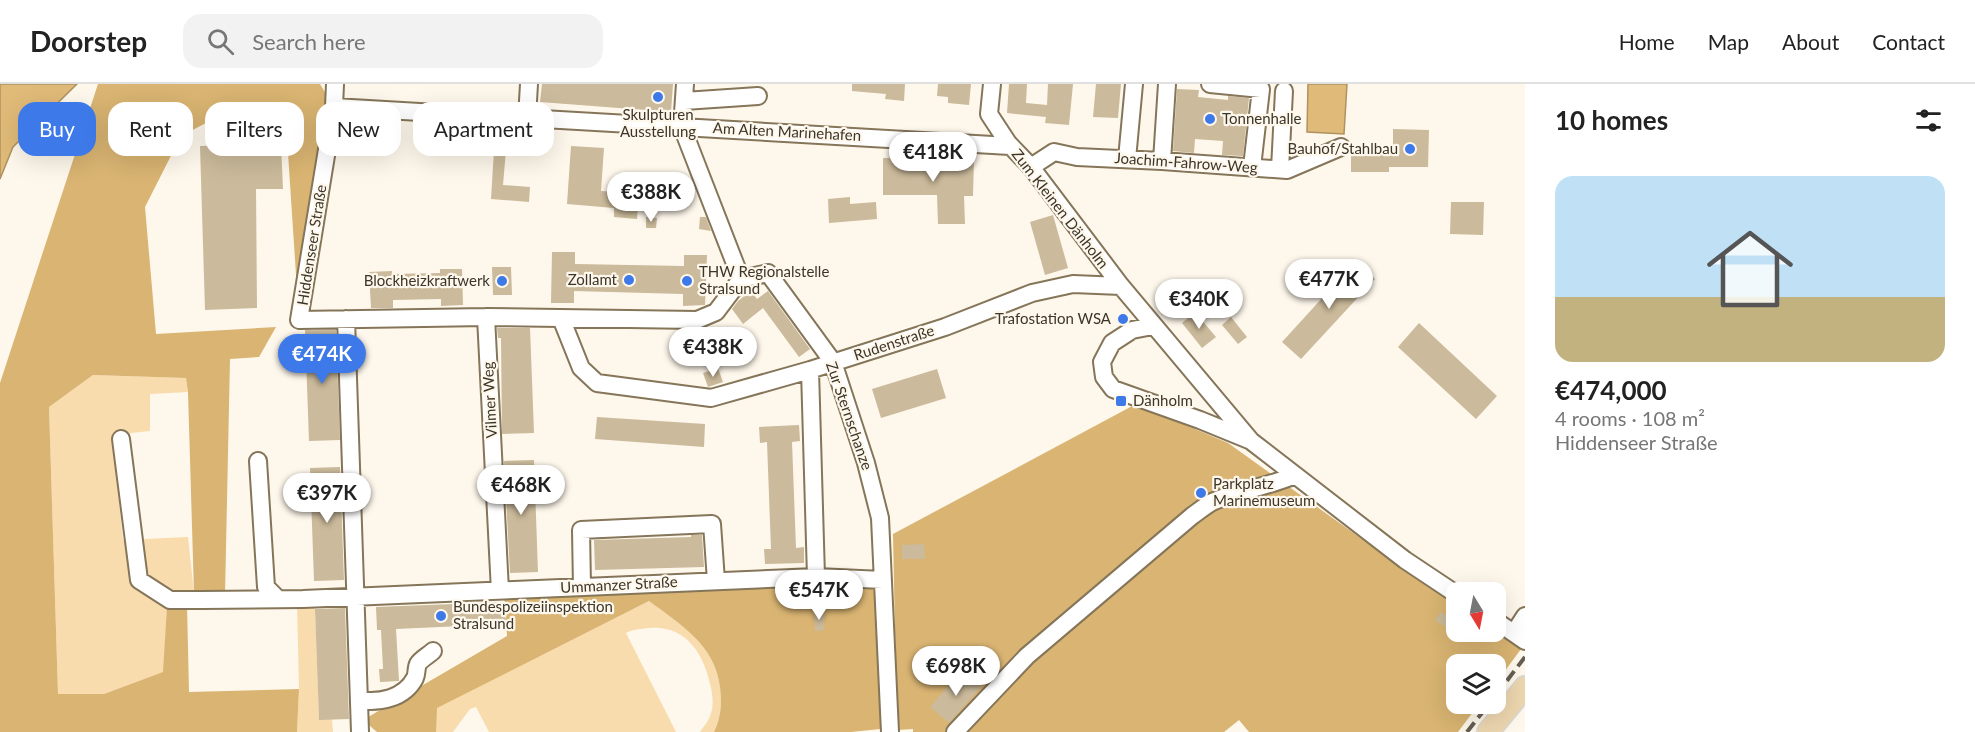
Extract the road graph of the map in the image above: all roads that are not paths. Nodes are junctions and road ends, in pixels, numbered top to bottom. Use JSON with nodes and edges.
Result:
{"nodes":[{"id":1,"x":335,"y":84,"type":"edge"},
{"id":2,"x":529,"y":84,"type":"edge"},
{"id":3,"x":685,"y":84,"type":"edge"},
{"id":4,"x":992,"y":84,"type":"edge"},
{"id":5,"x":1134,"y":84,"type":"edge"},
{"id":6,"x":1167,"y":84,"type":"edge"},
{"id":7,"x":1210,"y":84,"type":"edge"},
{"id":8,"x":1284,"y":88,"type":"edge"},
{"id":9,"x":1261,"y":89,"type":"junction"},
{"id":10,"x":759,"y":96,"type":"dead end"},
{"id":11,"x":684,"y":101,"type":"junction"},
{"id":12,"x":334,"y":102,"type":"edge"},
{"id":13,"x":528,"y":102,"type":"edge"},
{"id":14,"x":554,"y":120,"type":"edge"},
{"id":15,"x":682,"y":127,"type":"junction"},
{"id":16,"x":1010,"y":146,"type":"junction"},
{"id":17,"x":1341,"y":147,"type":"dead end"},
{"id":18,"x":326,"y":156,"type":"edge"},
{"id":19,"x":1127,"y":159,"type":"junction"},
{"id":20,"x":1162,"y":161,"type":"junction"},
{"id":21,"x":1031,"y":167,"type":"junction"},
{"id":22,"x":1252,"y":167,"type":"junction"},
{"id":23,"x":1280,"y":169,"type":"junction"},
{"id":24,"x":741,"y":279,"type":"junction"},
{"id":25,"x":1121,"y":286,"type":"junction"},
{"id":26,"x":486,"y":317,"type":"junction"},
{"id":27,"x":561,"y":318,"type":"junction"},
{"id":28,"x":345,"y":319,"type":"junction"},
{"id":29,"x":1153,"y":326,"type":"junction"},
{"id":30,"x":833,"y":363,"type":"junction"},
{"id":31,"x":810,"y":370,"type":"junction"},
{"id":32,"x":121,"y":439,"type":"dead end"},
{"id":33,"x":1251,"y":441,"type":"junction"},
{"id":34,"x":258,"y":461,"type":"dead end"},
{"id":35,"x":1295,"y":475,"type":"junction"},
{"id":36,"x":816,"y":577,"type":"junction"},
{"id":37,"x":883,"y":580,"type":"junction"},
{"id":38,"x":716,"y":581,"type":"junction"},
{"id":39,"x":582,"y":587,"type":"junction"},
{"id":40,"x":1446,"y":587,"type":"edge"},
{"id":41,"x":500,"y":591,"type":"junction"},
{"id":42,"x":355,"y":596,"type":"junction"},
{"id":43,"x":278,"y":599,"type":"junction"},
{"id":44,"x":1525,"y":616,"type":"edge"},
{"id":45,"x":1506,"y":628,"type":"edge"},
{"id":46,"x":1519,"y":637,"type":"edge"},
{"id":47,"x":433,"y":651,"type":"dead end"},
{"id":48,"x":1525,"y":687,"type":"edge"},
{"id":49,"x":359,"y":700,"type":"junction"},
{"id":50,"x":360,"y":732,"type":"edge"},
{"id":51,"x":890,"y":732,"type":"edge"},
{"id":52,"x":955,"y":732,"type":"edge"},
{"id":53,"x":1488,"y":732,"type":"edge"}],
"edges":[{"from":1,"to":12,"type":"street"},
{"from":2,"to":13,"type":"street"},
{"from":3,"to":11,"type":"street"},
{"from":4,"to":16,"type":"street","name":"Zum Kleinen Dänholm"},
{"from":5,"to":19,"type":"street"},
{"from":6,"to":20,"type":"street"},
{"from":7,"to":9,"type":"street"},
{"from":8,"to":9,"type":"street"},
{"from":8,"to":23,"type":"street"},
{"from":9,"to":22,"type":"street"},
{"from":10,"to":11,"type":"street"},
{"from":11,"to":15,"type":"street"},
{"from":14,"to":15,"type":"street","name":"Am Alten Marinehafen"},
{"from":15,"to":16,"type":"street","name":"Am Alten Marinehafen"},
{"from":15,"to":24,"type":"street"},
{"from":16,"to":21,"type":"street","name":"Zum Kleinen Dänholm"},
{"from":17,"to":23,"type":"street","name":"Joachim-Fahrow-Weg"},
{"from":18,"to":28,"type":"street","name":"Hiddenseer Straße"},
{"from":19,"to":20,"type":"street","name":"Joachim-Fahrow-Weg"},
{"from":19,"to":21,"type":"street","name":"Joachim-Fahrow-Weg"},
{"from":20,"to":22,"type":"street","name":"Joachim-Fahrow-Weg"},
{"from":21,"to":25,"type":"street","name":"Zum Kleinen Dänholm"},
{"from":22,"to":23,"type":"street","name":"Joachim-Fahrow-Weg"},
{"from":24,"to":27,"type":"street"},
{"from":24,"to":30,"type":"street","name":"Zur Sternschanze"},
{"from":25,"to":29,"type":"street","name":"Zum Kleinen Dänholm"},
{"from":25,"to":30,"type":"street","name":"Rudenstraße"},
{"from":26,"to":27,"type":"street"},
{"from":26,"to":28,"type":"street"},
{"from":26,"to":41,"type":"street","name":"Vilmer Weg"},
{"from":27,"to":31,"type":"street","name":"Rudenstraße"},
{"from":28,"to":42,"type":"street"},
{"from":29,"to":33,"type":"street","name":"Zum Kleinen Dänholm"},
{"from":29,"to":33,"type":"street","name":"Zum Kleinen Dänholm"},
{"from":30,"to":31,"type":"street","name":"Rudenstraße"},
{"from":30,"to":37,"type":"street","name":"Zur Sternschanze"},
{"from":31,"to":36,"type":"street","name":"Zur Sternschanze"},
{"from":32,"to":43,"type":"street","name":"Ummanzer Straße"},
{"from":33,"to":35,"type":"street","name":"Zum Kleinen Dänholm"},
{"from":34,"to":43,"type":"street"},
{"from":35,"to":40,"type":"street","name":"Zum Kleinen Dänholm"},
{"from":35,"to":52,"type":"street"},
{"from":36,"to":37,"type":"street","name":"Ummanzer Straße"},
{"from":36,"to":38,"type":"street","name":"Ummanzer Straße"},
{"from":37,"to":51,"type":"street","name":"Zur Sternschanze"},
{"from":38,"to":39,"type":"street","name":"Ummanzer Straße"},
{"from":38,"to":39,"type":"street"},
{"from":39,"to":41,"type":"street","name":"Ummanzer Straße"},
{"from":41,"to":42,"type":"street","name":"Ummanzer Straße"},
{"from":42,"to":43,"type":"street","name":"Ummanzer Straße"},
{"from":42,"to":49,"type":"street"},
{"from":44,"to":46,"type":"street"},
{"from":45,"to":46,"type":"street"},
{"from":47,"to":49,"type":"street"},
{"from":48,"to":53,"type":"main road"},
{"from":49,"to":50,"type":"street"}]}
